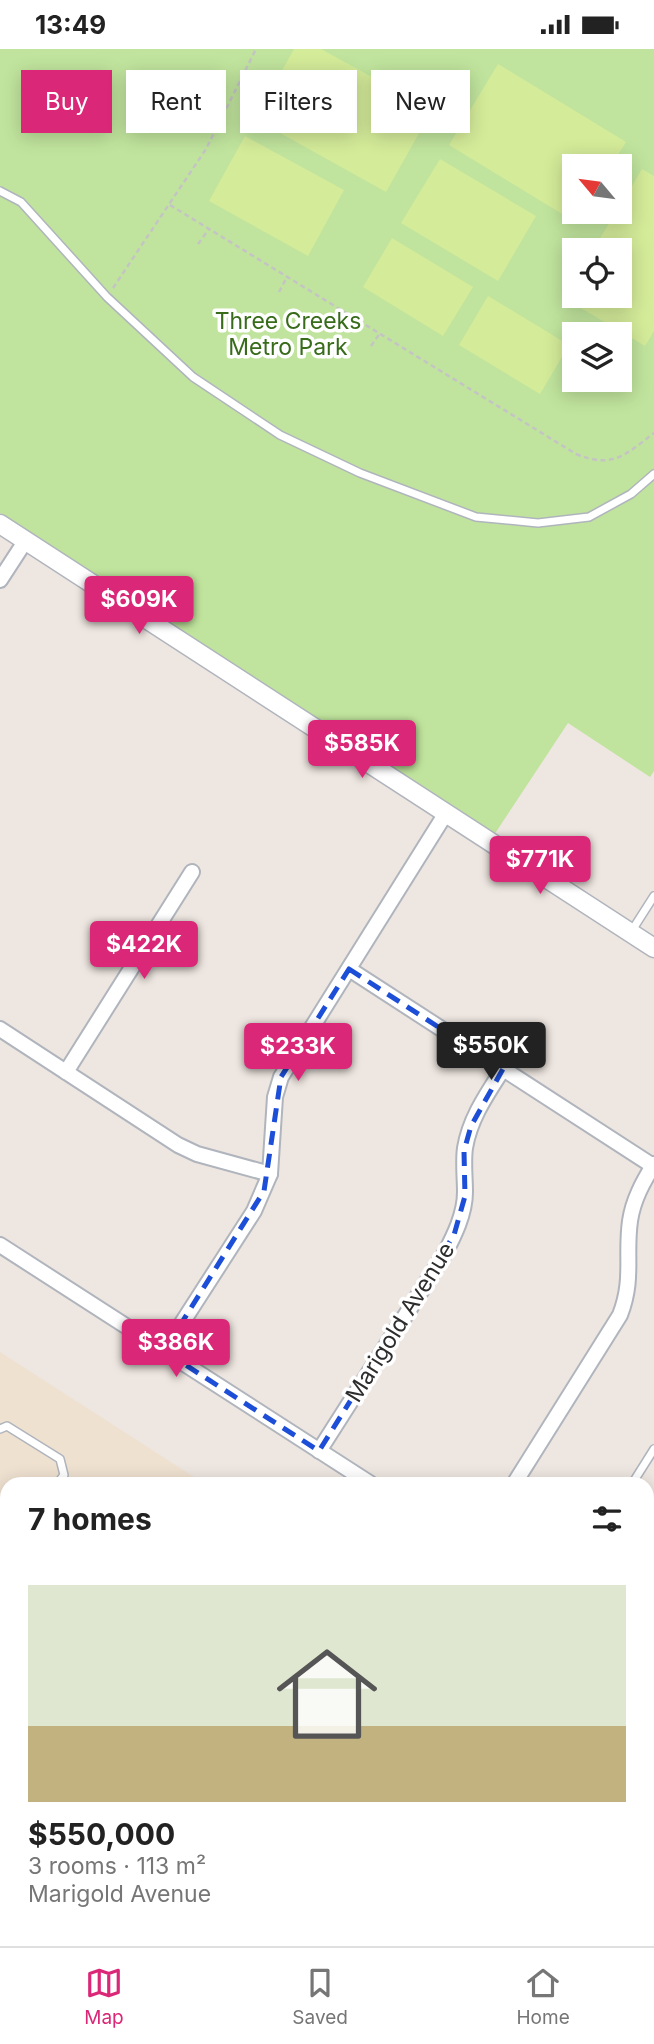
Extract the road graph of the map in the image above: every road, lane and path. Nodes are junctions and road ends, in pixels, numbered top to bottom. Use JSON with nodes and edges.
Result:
{"nodes":[{"id":1,"x":256,"y":49,"type":"edge"},
{"id":2,"x":0,"y":191,"type":"edge"},
{"id":3,"x":170,"y":205,"type":"junction"},
{"id":4,"x":209,"y":229,"type":"junction"},
{"id":5,"x":198,"y":244,"type":"dead end"},
{"id":6,"x":287,"y":277,"type":"junction"},
{"id":7,"x":279,"y":292,"type":"dead end"},
{"id":8,"x":107,"y":297,"type":"junction"},
{"id":9,"x":380,"y":333,"type":"junction"},
{"id":10,"x":371,"y":345,"type":"dead end"},
{"id":11,"x":654,"y":433,"type":"edge"},
{"id":12,"x":654,"y":474,"type":"edge"},
{"id":13,"x":0,"y":524,"type":"edge"},
{"id":14,"x":26,"y":540,"type":"junction"},
{"id":15,"x":0,"y":580,"type":"edge"},
{"id":16,"x":446,"y":813,"type":"junction"},
{"id":17,"x":192,"y":872,"type":"dead end"},
{"id":18,"x":654,"y":895,"type":"edge"},
{"id":19,"x":630,"y":932,"type":"junction"},
{"id":20,"x":654,"y":948,"type":"edge"},
{"id":21,"x":349,"y":969,"type":"junction"},
{"id":22,"x":0,"y":1029,"type":"edge"},
{"id":23,"x":503,"y":1069,"type":"junction"},
{"id":24,"x":66,"y":1072,"type":"junction"},
{"id":25,"x":653,"y":1165,"type":"edge"},
{"id":26,"x":270,"y":1174,"type":"junction"},
{"id":27,"x":0,"y":1245,"type":"edge"},
{"id":28,"x":164,"y":1351,"type":"junction"},
{"id":29,"x":0,"y":1429,"type":"edge"},
{"id":30,"x":654,"y":1449,"type":"edge"},
{"id":31,"x":319,"y":1451,"type":"junction"},
{"id":32,"x":62,"y":1477,"type":"edge"},
{"id":33,"x":359,"y":1477,"type":"edge"},
{"id":34,"x":517,"y":1477,"type":"edge"},
{"id":35,"x":636,"y":1477,"type":"edge"}],
"edges":[{"from":1,"to":3,"type":"path"},
{"from":2,"to":8,"type":"lane"},
{"from":3,"to":4,"type":"path"},
{"from":3,"to":8,"type":"path"},
{"from":4,"to":5,"type":"path"},
{"from":4,"to":6,"type":"path"},
{"from":6,"to":7,"type":"path"},
{"from":6,"to":9,"type":"path"},
{"from":8,"to":12,"type":"lane"},
{"from":9,"to":10,"type":"path"},
{"from":9,"to":11,"type":"path"},
{"from":13,"to":14,"type":"street"},
{"from":14,"to":15,"type":"street"},
{"from":14,"to":16,"type":"street"},
{"from":16,"to":19,"type":"street"},
{"from":16,"to":21,"type":"street"},
{"from":17,"to":24,"type":"street"},
{"from":18,"to":19,"type":"lane"},
{"from":19,"to":20,"type":"street"},
{"from":21,"to":23,"type":"street"},
{"from":21,"to":26,"type":"street"},
{"from":22,"to":24,"type":"street"},
{"from":23,"to":25,"type":"street"},
{"from":23,"to":31,"type":"street","name":"Marigold Avenue"},
{"from":24,"to":26,"type":"street"},
{"from":25,"to":34,"type":"street"},
{"from":26,"to":28,"type":"street"},
{"from":27,"to":28,"type":"street"},
{"from":28,"to":31,"type":"street"},
{"from":29,"to":32,"type":"lane"},
{"from":30,"to":35,"type":"lane"},
{"from":31,"to":33,"type":"street"}]}
